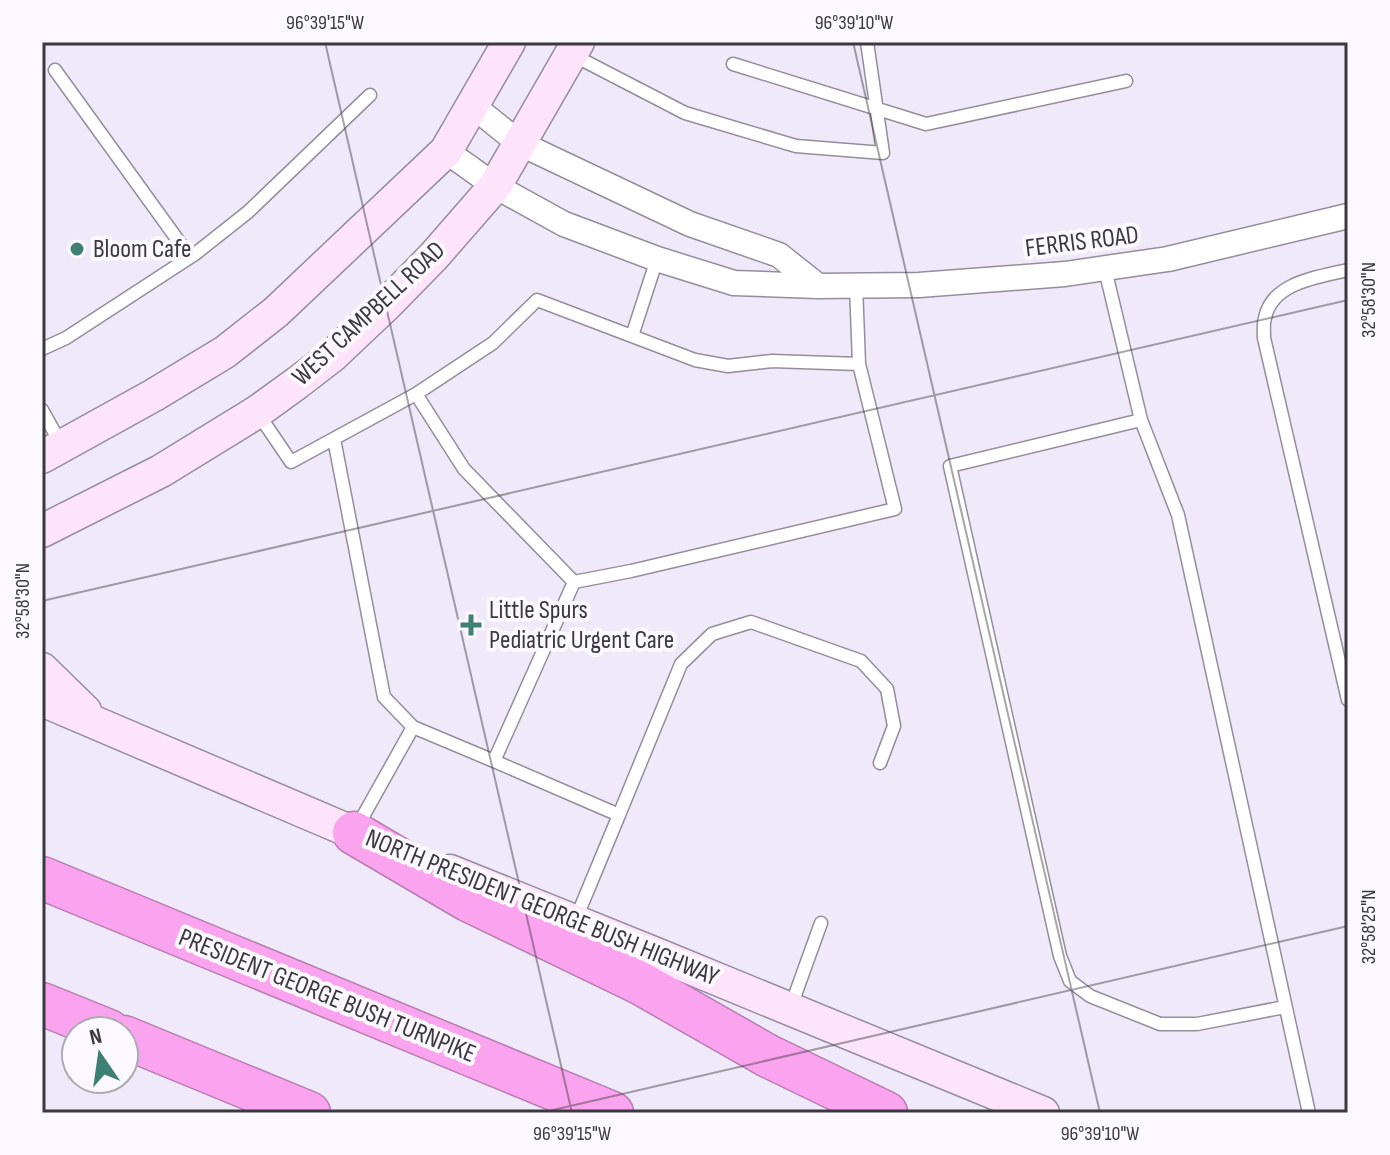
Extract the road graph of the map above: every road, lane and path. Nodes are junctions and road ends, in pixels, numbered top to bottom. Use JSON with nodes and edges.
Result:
{"nodes":[{"id":1,"x":509,"y":42,"type":"edge"},
{"id":2,"x":867,"y":42,"type":"edge"},
{"id":3,"x":574,"y":48,"type":"edge"},
{"id":4,"x":733,"y":64,"type":"dead end"},
{"id":5,"x":55,"y":70,"type":"dead end"},
{"id":6,"x":1126,"y":81,"type":"dead end"},
{"id":7,"x":370,"y":95,"type":"dead end"},
{"id":8,"x":473,"y":106,"type":"junction"},
{"id":9,"x":877,"y":109,"type":"junction"},
{"id":10,"x":519,"y":143,"type":"junction"},
{"id":11,"x":446,"y":151,"type":"junction"},
{"id":12,"x":495,"y":186,"type":"junction"},
{"id":13,"x":1348,"y":216,"type":"edge"},
{"id":14,"x":190,"y":257,"type":"junction"},
{"id":15,"x":657,"y":259,"type":"junction"},
{"id":16,"x":1105,"y":269,"type":"junction"},
{"id":17,"x":1348,"y":270,"type":"edge"},
{"id":18,"x":856,"y":285,"type":"junction"},
{"id":19,"x":818,"y":286,"type":"junction"},
{"id":20,"x":632,"y":336,"type":"junction"},
{"id":21,"x":42,"y":349,"type":"edge"},
{"id":22,"x":859,"y":364,"type":"junction"},
{"id":23,"x":416,"y":394,"type":"junction"},
{"id":24,"x":42,"y":410,"type":"edge"},
{"id":25,"x":257,"y":412,"type":"junction"},
{"id":26,"x":1141,"y":420,"type":"junction"},
{"id":27,"x":334,"y":439,"type":"junction"},
{"id":28,"x":52,"y":452,"type":"edge"},
{"id":29,"x":42,"y":531,"type":"edge"},
{"id":30,"x":574,"y":582,"type":"junction"},
{"id":31,"x":42,"y":669,"type":"edge"},
{"id":32,"x":42,"y":700,"type":"edge"},
{"id":33,"x":1348,"y":700,"type":"edge"},
{"id":34,"x":42,"y":711,"type":"edge"},
{"id":35,"x":98,"y":724,"type":"junction"},
{"id":36,"x":413,"y":727,"type":"junction"},
{"id":37,"x":494,"y":761,"type":"junction"},
{"id":38,"x":880,"y":763,"type":"dead end"},
{"id":39,"x":619,"y":815,"type":"junction"},
{"id":40,"x":354,"y":833,"type":"junction"},
{"id":41,"x":42,"y":878,"type":"edge"},
{"id":42,"x":575,"y":921,"type":"junction"},
{"id":43,"x":821,"y":923,"type":"dead end"},
{"id":44,"x":42,"y":1004,"type":"edge"},
{"id":45,"x":1285,"y":1007,"type":"junction"},
{"id":46,"x":790,"y":1009,"type":"junction"},
{"id":47,"x":69,"y":1015,"type":"edge"},
{"id":48,"x":140,"y":1044,"type":"edge"},
{"id":49,"x":309,"y":1113,"type":"edge"},
{"id":50,"x":612,"y":1113,"type":"edge"},
{"id":51,"x":886,"y":1113,"type":"edge"},
{"id":52,"x":1043,"y":1113,"type":"edge"},
{"id":53,"x":1309,"y":1113,"type":"edge"}],
"edges":[{"from":1,"to":8,"type":"main road"},
{"from":2,"to":9,"type":"lane"},
{"from":3,"to":9,"type":"lane"},
{"from":3,"to":10,"type":"main road","name":"WEST CAMPBELL ROAD"},
{"from":4,"to":9,"type":"lane"},
{"from":5,"to":14,"type":"lane"},
{"from":6,"to":9,"type":"lane"},
{"from":7,"to":14,"type":"lane"},
{"from":8,"to":10,"type":"street"},
{"from":8,"to":11,"type":"main road"},
{"from":10,"to":12,"type":"main road","name":"WEST CAMPBELL ROAD"},
{"from":10,"to":19,"type":"street"},
{"from":11,"to":12,"type":"street","name":"FERRIS ROAD"},
{"from":11,"to":28,"type":"main road"},
{"from":12,"to":15,"type":"street","name":"FERRIS ROAD"},
{"from":12,"to":25,"type":"main road","name":"WEST CAMPBELL ROAD"},
{"from":13,"to":16,"type":"street","name":"FERRIS ROAD"},
{"from":14,"to":21,"type":"lane"},
{"from":15,"to":19,"type":"street","name":"FERRIS ROAD"},
{"from":15,"to":20,"type":"lane"},
{"from":16,"to":18,"type":"street","name":"FERRIS ROAD"},
{"from":16,"to":26,"type":"lane"},
{"from":17,"to":33,"type":"lane"},
{"from":18,"to":19,"type":"street","name":"FERRIS ROAD"},
{"from":18,"to":22,"type":"lane"},
{"from":20,"to":22,"type":"lane"},
{"from":20,"to":23,"type":"lane"},
{"from":22,"to":30,"type":"lane"},
{"from":23,"to":27,"type":"lane"},
{"from":23,"to":30,"type":"lane"},
{"from":24,"to":28,"type":"lane"},
{"from":25,"to":27,"type":"lane"},
{"from":25,"to":29,"type":"main road","name":"WEST CAMPBELL ROAD"},
{"from":26,"to":45,"type":"lane"},
{"from":26,"to":45,"type":"lane"},
{"from":27,"to":36,"type":"lane"},
{"from":30,"to":37,"type":"lane"},
{"from":31,"to":35,"type":"main road"},
{"from":32,"to":35,"type":"main road","name":"NORTH PRESIDENT GEORGE BUSH HIGHWAY"},
{"from":34,"to":35,"type":"main road"},
{"from":35,"to":40,"type":"main road","name":"NORTH PRESIDENT GEORGE BUSH HIGHWAY"},
{"from":36,"to":37,"type":"lane"},
{"from":36,"to":40,"type":"lane"},
{"from":37,"to":39,"type":"lane"},
{"from":38,"to":39,"type":"lane"},
{"from":39,"to":42,"type":"lane"},
{"from":40,"to":42,"type":"main road","name":"NORTH PRESIDENT GEORGE BUSH HIGHWAY"},
{"from":40,"to":51,"type":"highway"},
{"from":41,"to":50,"type":"highway","name":"PRESIDENT GEORGE BUSH TURNPIKE"},
{"from":42,"to":46,"type":"main road","name":"NORTH PRESIDENT GEORGE BUSH HIGHWAY"},
{"from":43,"to":46,"type":"lane"},
{"from":44,"to":47,"type":"highway"},
{"from":45,"to":53,"type":"lane"},
{"from":46,"to":52,"type":"main road","name":"NORTH PRESIDENT GEORGE BUSH HIGHWAY"},
{"from":48,"to":49,"type":"highway"}]}
